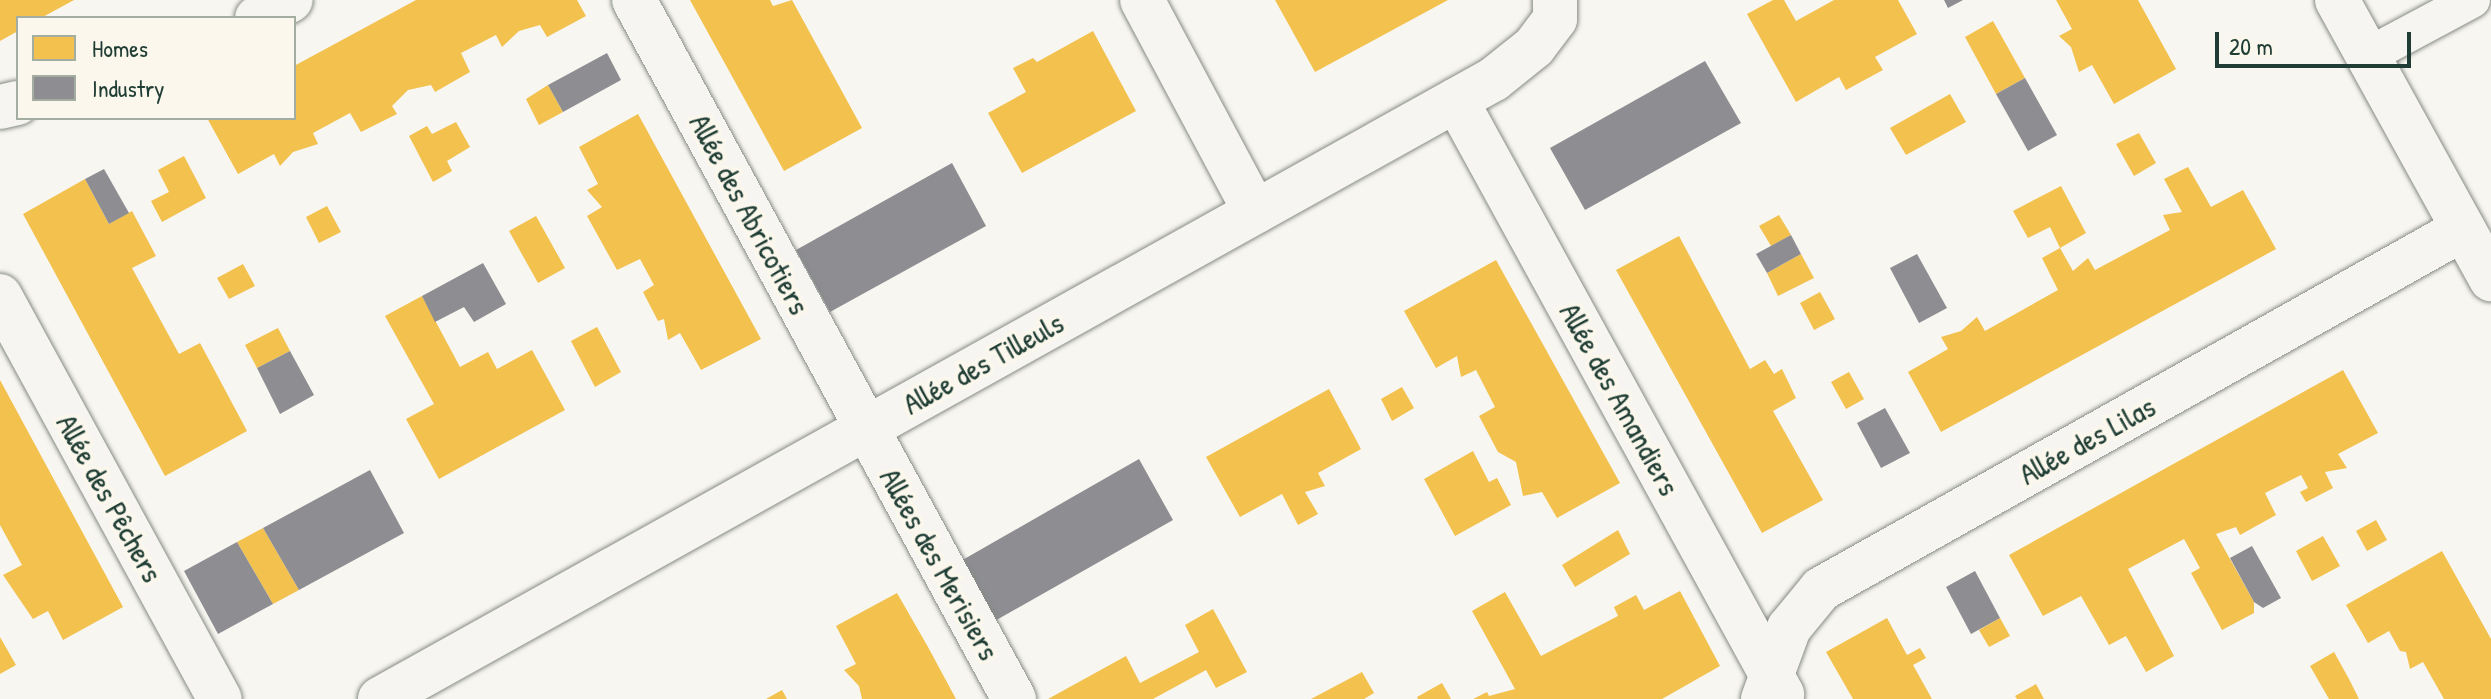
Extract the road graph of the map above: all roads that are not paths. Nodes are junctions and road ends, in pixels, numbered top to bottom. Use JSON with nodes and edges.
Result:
{"nodes":[{"id":1,"x":291,"y":0,"type":"edge"},
{"id":2,"x":634,"y":0,"type":"edge"},
{"id":3,"x":1142,"y":0,"type":"edge"},
{"id":4,"x":1555,"y":0,"type":"edge"},
{"id":5,"x":2337,"y":0,"type":"edge"},
{"id":6,"x":2472,"y":0,"type":"edge"},
{"id":7,"x":261,"y":16,"type":"edge"},
{"id":8,"x":2367,"y":56,"type":"junction"},
{"id":9,"x":1456,"y":100,"type":"junction"},
{"id":10,"x":1255,"y":212,"type":"junction"},
{"id":11,"x":2463,"y":229,"type":"junction"},
{"id":12,"x":2490,"y":274,"type":"edge"},
{"id":13,"x":0,"y":296,"type":"edge"},
{"id":14,"x":866,"y":428,"type":"junction"},
{"id":15,"x":1774,"y":693,"type":"edge"},
{"id":16,"x":220,"y":699,"type":"edge"},
{"id":17,"x":380,"y":699,"type":"edge"},
{"id":18,"x":1014,"y":699,"type":"edge"}],
"edges":[{"from":1,"to":7,"type":"street"},
{"from":2,"to":14,"type":"street","name":"Allée des Abricotiers"},
{"from":3,"to":10,"type":"street"},
{"from":4,"to":9,"type":"street","name":"Allée des Tilleuls"},
{"from":5,"to":8,"type":"street"},
{"from":6,"to":8,"type":"lane"},
{"from":8,"to":11,"type":"street"},
{"from":9,"to":10,"type":"street","name":"Allée des Tilleuls"},
{"from":9,"to":15,"type":"street","name":"Allée des Amandiers"},
{"from":10,"to":14,"type":"street","name":"Allée des Tilleuls"},
{"from":11,"to":12,"type":"street"},
{"from":11,"to":15,"type":"street","name":"Allée des Lilas"},
{"from":13,"to":16,"type":"street","name":"Allée des Pêchers"},
{"from":14,"to":17,"type":"street","name":"Allée des Tilleuls"},
{"from":14,"to":18,"type":"street","name":"Allées des Merisiers"}]}
